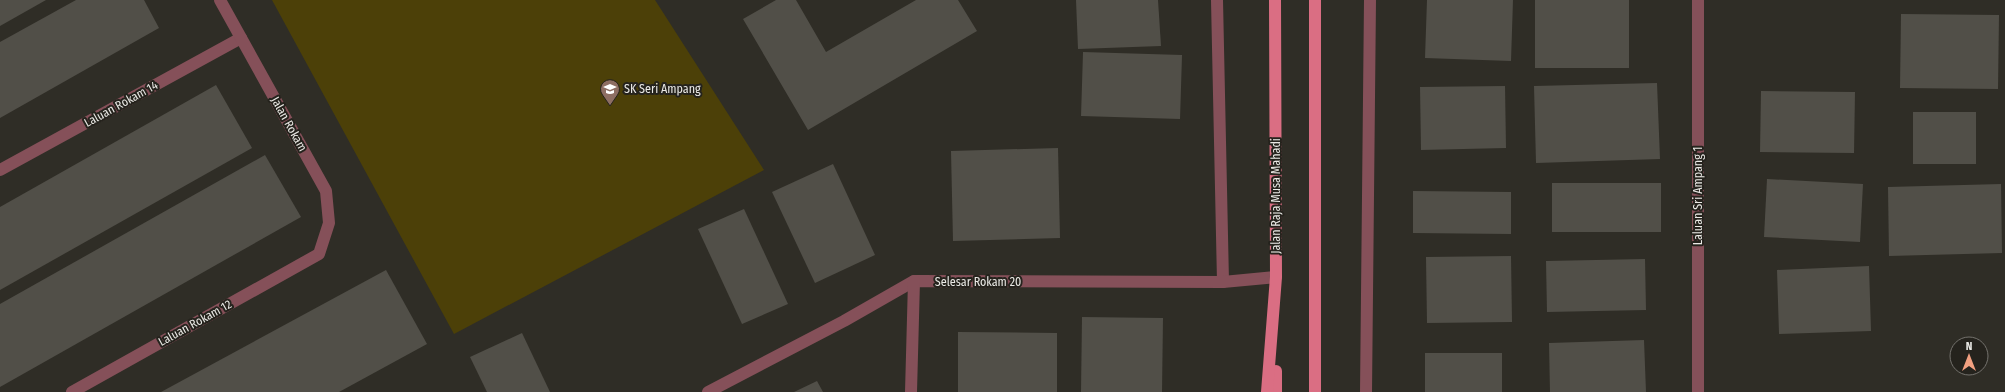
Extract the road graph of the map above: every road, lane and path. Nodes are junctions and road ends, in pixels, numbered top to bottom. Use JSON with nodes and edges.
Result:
{"nodes":[{"id":1,"x":220,"y":0,"type":"edge"},
{"id":2,"x":1217,"y":0,"type":"edge"},
{"id":3,"x":1275,"y":0,"type":"edge"},
{"id":4,"x":1315,"y":0,"type":"edge"},
{"id":5,"x":1370,"y":0,"type":"edge"},
{"id":6,"x":1698,"y":0,"type":"edge"},
{"id":7,"x":241,"y":38,"type":"junction"},
{"id":8,"x":0,"y":170,"type":"edge"},
{"id":9,"x":319,"y":254,"type":"joint"},
{"id":10,"x":1276,"y":277,"type":"junction"},
{"id":11,"x":914,"y":281,"type":"junction"},
{"id":12,"x":1223,"y":282,"type":"junction"},
{"id":13,"x":72,"y":392,"type":"edge"},
{"id":14,"x":708,"y":392,"type":"edge"},
{"id":15,"x":911,"y":392,"type":"edge"},
{"id":16,"x":1267,"y":392,"type":"edge"},
{"id":17,"x":1276,"y":392,"type":"edge"},
{"id":18,"x":1315,"y":392,"type":"edge"},
{"id":19,"x":1366,"y":392,"type":"edge"},
{"id":20,"x":1698,"y":392,"type":"edge"}],
"edges":[{"from":1,"to":7,"type":"street","name":"Jalan Rokam"},
{"from":2,"to":12,"type":"street"},
{"from":3,"to":10,"type":"main road","name":"Jalan Raja Musa Mahadi"},
{"from":4,"to":18,"type":"main road"},
{"from":5,"to":19,"type":"street"},
{"from":6,"to":20,"type":"street","name":"Laluan Sri Ampang 1"},
{"from":7,"to":8,"type":"street","name":"Laluan Rokam 14"},
{"from":7,"to":9,"type":"street","name":"Jalan Rokam"},
{"from":9,"to":13,"type":"street","name":"Laluan Rokam 12"},
{"from":10,"to":12,"type":"street","name":"Selesar Rokam 20"},
{"from":10,"to":16,"type":"main road","name":"Jalan Raja Musa Mahadi"},
{"from":10,"to":17,"type":"main road"},
{"from":11,"to":12,"type":"street","name":"Selesar Rokam 20"},
{"from":11,"to":14,"type":"street","name":"Selesar Rokam 20"},
{"from":11,"to":15,"type":"street"}]}
